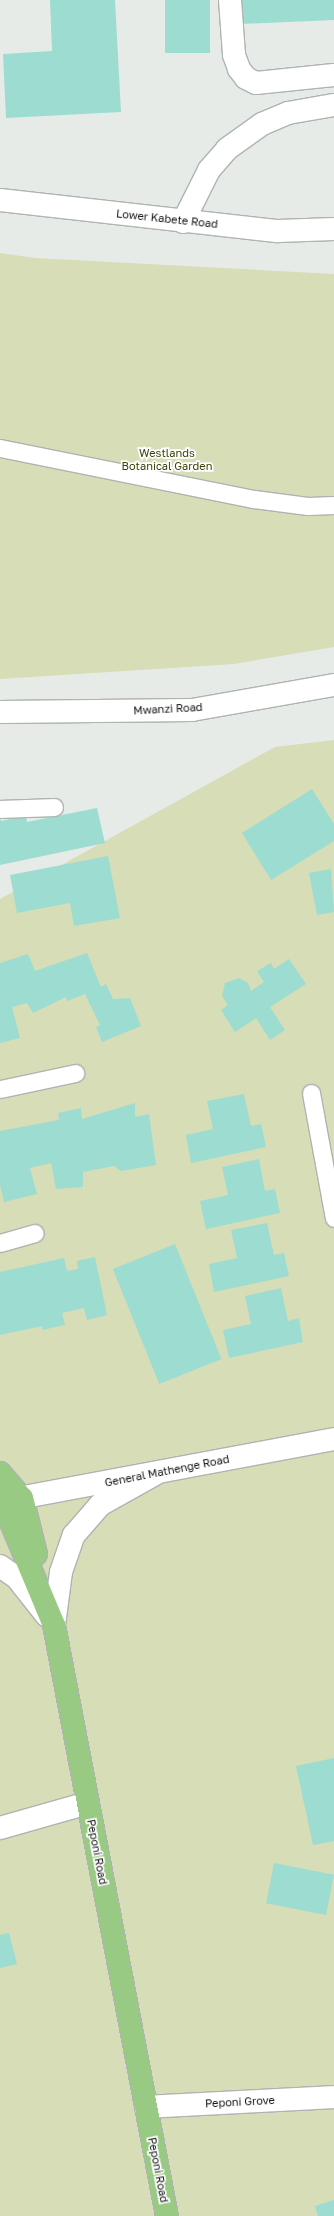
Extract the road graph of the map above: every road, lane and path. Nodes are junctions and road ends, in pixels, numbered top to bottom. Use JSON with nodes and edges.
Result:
{"nodes":[{"id":1,"x":230,"y":0,"type":"edge"},
{"id":2,"x":334,"y":75,"type":"edge"},
{"id":3,"x":334,"y":105,"type":"edge"},
{"id":4,"x":0,"y":200,"type":"edge"},
{"id":5,"x":183,"y":222,"type":"junction"},
{"id":6,"x":334,"y":229,"type":"edge"},
{"id":7,"x":0,"y":448,"type":"edge"},
{"id":8,"x":334,"y":505,"type":"edge"},
{"id":9,"x":334,"y":685,"type":"edge"},
{"id":10,"x":0,"y":712,"type":"edge"},
{"id":11,"x":54,"y":807,"type":"dead end"},
{"id":12,"x":0,"y":809,"type":"edge"},
{"id":13,"x":75,"y":1073,"type":"dead end"},
{"id":14,"x":0,"y":1089,"type":"edge"},
{"id":15,"x":311,"y":1093,"type":"dead end"},
{"id":16,"x":334,"y":1218,"type":"edge"},
{"id":17,"x":35,"y":1233,"type":"dead end"},
{"id":18,"x":0,"y":1243,"type":"edge"},
{"id":19,"x":334,"y":1439,"type":"edge"},
{"id":20,"x":0,"y":1473,"type":"edge"},
{"id":21,"x":157,"y":1473,"type":"junction"},
{"id":22,"x":6,"y":1499,"type":"edge"},
{"id":23,"x":0,"y":1566,"type":"edge"},
{"id":24,"x":54,"y":1625,"type":"junction"},
{"id":25,"x":88,"y":1803,"type":"junction"},
{"id":26,"x":0,"y":1828,"type":"edge"},
{"id":27,"x":334,"y":2097,"type":"edge"},
{"id":28,"x":146,"y":2107,"type":"junction"},
{"id":29,"x":167,"y":2216,"type":"edge"}],
"edges":[{"from":1,"to":2,"type":"street"},
{"from":3,"to":5,"type":"street"},
{"from":4,"to":5,"type":"street","name":"Lower Kabete Road"},
{"from":5,"to":6,"type":"street","name":"Lower Kabete Road"},
{"from":7,"to":8,"type":"lane"},
{"from":9,"to":10,"type":"street","name":"Mwanzi Road"},
{"from":11,"to":12,"type":"lane"},
{"from":13,"to":14,"type":"lane"},
{"from":15,"to":16,"type":"lane"},
{"from":17,"to":18,"type":"lane"},
{"from":19,"to":21,"type":"street","name":"General Mathenge Road"},
{"from":20,"to":22,"type":"main road","name":"Peponi Road"},
{"from":21,"to":22,"type":"street","name":"General Mathenge Road"},
{"from":21,"to":24,"type":"street"},
{"from":22,"to":24,"type":"main road","name":"Peponi Road"},
{"from":23,"to":24,"type":"street"},
{"from":24,"to":25,"type":"main road","name":"Peponi Road"},
{"from":25,"to":26,"type":"street"},
{"from":25,"to":28,"type":"main road","name":"Peponi Road"},
{"from":27,"to":28,"type":"street","name":"Peponi Grove"},
{"from":28,"to":29,"type":"main road","name":"Peponi Road"}]}
